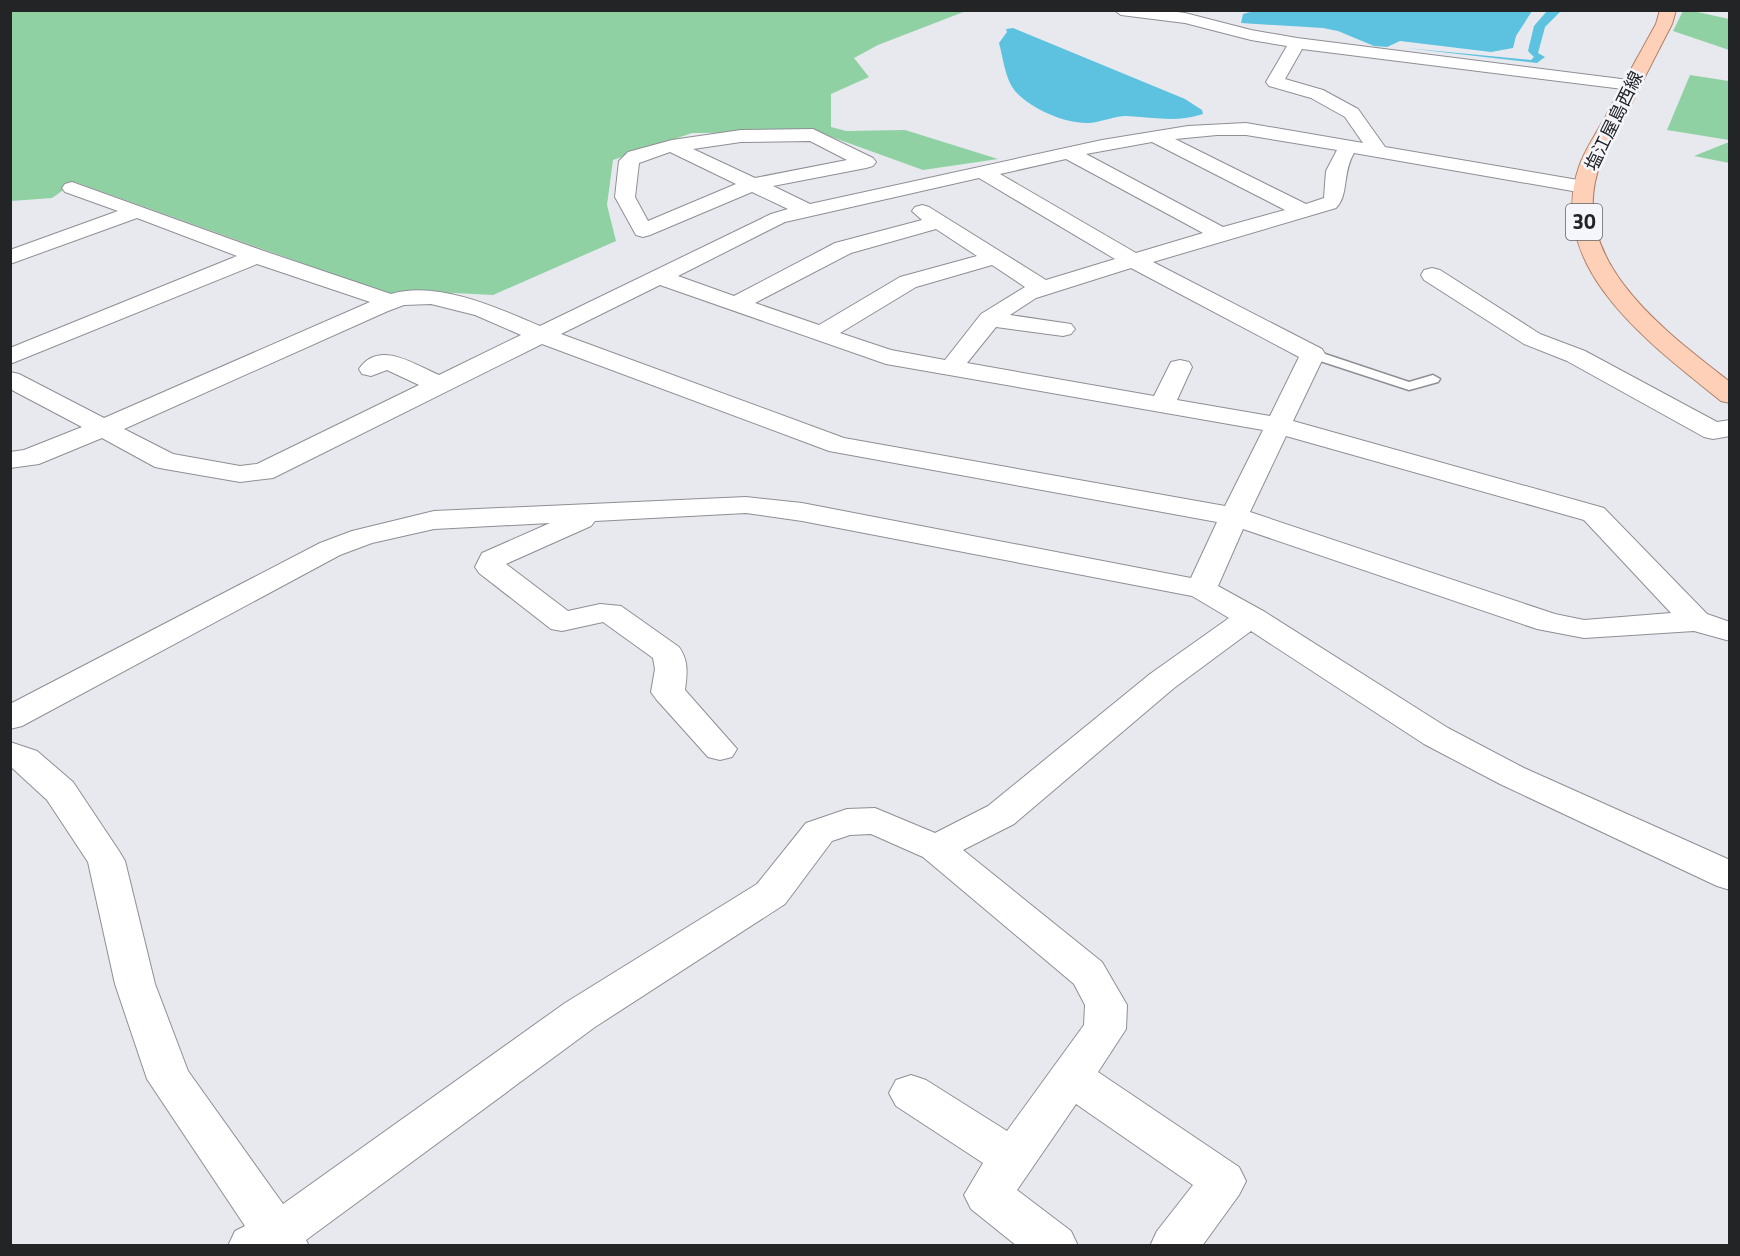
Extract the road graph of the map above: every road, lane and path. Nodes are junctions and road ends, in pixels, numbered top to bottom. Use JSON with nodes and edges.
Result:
{"nodes":[{"id":1,"x":1121,"y":10,"type":"edge"},
{"id":2,"x":1668,"y":10,"type":"edge"},
{"id":3,"x":1297,"y":43,"type":"junction"},
{"id":4,"x":1631,"y":84,"type":"junction"},
{"id":5,"x":1154,"y":136,"type":"junction"},
{"id":6,"x":672,"y":146,"type":"junction"},
{"id":7,"x":1349,"y":147,"type":"junction"},
{"id":8,"x":1378,"y":151,"type":"junction"},
{"id":9,"x":1069,"y":153,"type":"junction"},
{"id":10,"x":981,"y":171,"type":"junction"},
{"id":11,"x":753,"y":184,"type":"junction"},
{"id":12,"x":1584,"y":187,"type":"junction"},
{"id":13,"x":72,"y":188,"type":"dead end"},
{"id":14,"x":890,"y":190,"type":"junction"},
{"id":15,"x":807,"y":210,"type":"junction"},
{"id":16,"x":137,"y":211,"type":"junction"},
{"id":17,"x":1304,"y":211,"type":"junction"},
{"id":18,"x":939,"y":222,"type":"junction"},
{"id":19,"x":1221,"y":234,"type":"junction"},
{"id":20,"x":256,"y":255,"type":"junction"},
{"id":21,"x":10,"y":258,"type":"edge"},
{"id":22,"x":994,"y":258,"type":"junction"},
{"id":23,"x":1134,"y":261,"type":"junction"},
{"id":24,"x":1432,"y":275,"type":"dead end"},
{"id":25,"x":659,"y":277,"type":"junction"},
{"id":26,"x":1042,"y":288,"type":"junction"},
{"id":27,"x":392,"y":302,"type":"junction"},
{"id":28,"x":736,"y":304,"type":"junction"},
{"id":29,"x":989,"y":319,"type":"junction"},
{"id":30,"x":1063,"y":329,"type":"dead end"},
{"id":31,"x":821,"y":334,"type":"junction"},
{"id":32,"x":541,"y":335,"type":"junction"},
{"id":33,"x":1313,"y":354,"type":"junction"},
{"id":34,"x":10,"y":357,"type":"edge"},
{"id":35,"x":1180,"y":367,"type":"dead end"},
{"id":36,"x":951,"y":368,"type":"junction"},
{"id":37,"x":371,"y":369,"type":"dead end"},
{"id":38,"x":10,"y":379,"type":"edge"},
{"id":39,"x":1433,"y":379,"type":"dead end"},
{"id":40,"x":440,"y":385,"type":"junction"},
{"id":41,"x":10,"y":388,"type":"edge"},
{"id":42,"x":1730,"y":395,"type":"edge"},
{"id":43,"x":1163,"y":403,"type":"junction"},
{"id":44,"x":69,"y":410,"type":"junction"},
{"id":45,"x":1278,"y":425,"type":"junction"},
{"id":46,"x":104,"y":428,"type":"junction"},
{"id":47,"x":1730,"y":428,"type":"edge"},
{"id":48,"x":10,"y":460,"type":"edge"},
{"id":49,"x":598,"y":512,"type":"junction"},
{"id":50,"x":1234,"y":516,"type":"junction"},
{"id":51,"x":1201,"y":590,"type":"junction"},
{"id":52,"x":1250,"y":617,"type":"junction"},
{"id":53,"x":1696,"y":621,"type":"junction"},
{"id":54,"x":1730,"y":632,"type":"edge"},
{"id":55,"x":10,"y":718,"type":"edge"},
{"id":56,"x":720,"y":750,"type":"dead end"},
{"id":57,"x":10,"y":753,"type":"edge"},
{"id":58,"x":936,"y":848,"type":"junction"},
{"id":59,"x":1730,"y":876,"type":"edge"},
{"id":60,"x":1071,"y":1077,"type":"junction"},
{"id":61,"x":911,"y":1093,"type":"dead end"},
{"id":62,"x":1013,"y":1158,"type":"junction"},
{"id":63,"x":272,"y":1242,"type":"edge"},
{"id":64,"x":1054,"y":1245,"type":"edge"},
{"id":65,"x":1174,"y":1245,"type":"edge"}],
"edges":[{"from":1,"to":3,"type":"street"},
{"from":2,"to":4,"type":"main road","name":"塩江屋島西線","number":"30"},
{"from":3,"to":4,"type":"street"},
{"from":3,"to":8,"type":"street"},
{"from":4,"to":12,"type":"main road","name":"塩江屋島西線","number":"30"},
{"from":5,"to":7,"type":"street"},
{"from":5,"to":9,"type":"street"},
{"from":5,"to":17,"type":"street"},
{"from":6,"to":11,"type":"street"},
{"from":6,"to":11,"type":"street"},
{"from":6,"to":11,"type":"street"},
{"from":7,"to":8,"type":"street"},
{"from":7,"to":17,"type":"street"},
{"from":8,"to":12,"type":"street"},
{"from":9,"to":10,"type":"street"},
{"from":9,"to":19,"type":"street"},
{"from":10,"to":14,"type":"street"},
{"from":10,"to":23,"type":"street"},
{"from":11,"to":15,"type":"street"},
{"from":12,"to":42,"type":"main road","name":"塩江屋島西線","number":"30"},
{"from":13,"to":16,"type":"street"},
{"from":14,"to":15,"type":"street"},
{"from":14,"to":18,"type":"street"},
{"from":15,"to":25,"type":"street"},
{"from":16,"to":20,"type":"street"},
{"from":16,"to":21,"type":"street"},
{"from":17,"to":19,"type":"street"},
{"from":18,"to":22,"type":"street"},
{"from":18,"to":28,"type":"street"},
{"from":19,"to":23,"type":"street"},
{"from":20,"to":27,"type":"street"},
{"from":20,"to":34,"type":"street"},
{"from":22,"to":26,"type":"street"},
{"from":22,"to":31,"type":"street"},
{"from":23,"to":26,"type":"street"},
{"from":23,"to":33,"type":"street"},
{"from":24,"to":47,"type":"street"},
{"from":25,"to":28,"type":"street"},
{"from":25,"to":32,"type":"street"},
{"from":26,"to":29,"type":"street"},
{"from":27,"to":32,"type":"street"},
{"from":27,"to":46,"type":"street"},
{"from":28,"to":31,"type":"street"},
{"from":29,"to":30,"type":"street"},
{"from":29,"to":36,"type":"street"},
{"from":31,"to":36,"type":"street"},
{"from":32,"to":40,"type":"street"},
{"from":32,"to":50,"type":"street"},
{"from":33,"to":39,"type":"lane"},
{"from":33,"to":45,"type":"street"},
{"from":35,"to":43,"type":"street"},
{"from":36,"to":43,"type":"street"},
{"from":37,"to":40,"type":"street"},
{"from":38,"to":44,"type":"street"},
{"from":40,"to":46,"type":"street"},
{"from":41,"to":44,"type":"street"},
{"from":43,"to":45,"type":"street"},
{"from":44,"to":46,"type":"street"},
{"from":45,"to":50,"type":"street"},
{"from":45,"to":53,"type":"street"},
{"from":46,"to":48,"type":"street"},
{"from":49,"to":51,"type":"street"},
{"from":49,"to":55,"type":"street"},
{"from":49,"to":56,"type":"street"},
{"from":50,"to":51,"type":"street"},
{"from":50,"to":53,"type":"street"},
{"from":51,"to":52,"type":"street"},
{"from":52,"to":58,"type":"street"},
{"from":52,"to":59,"type":"street"},
{"from":53,"to":54,"type":"street"},
{"from":57,"to":63,"type":"street"},
{"from":58,"to":60,"type":"street"},
{"from":58,"to":63,"type":"street"},
{"from":60,"to":62,"type":"street"},
{"from":60,"to":65,"type":"street"},
{"from":61,"to":62,"type":"street"},
{"from":62,"to":64,"type":"street"}]}
